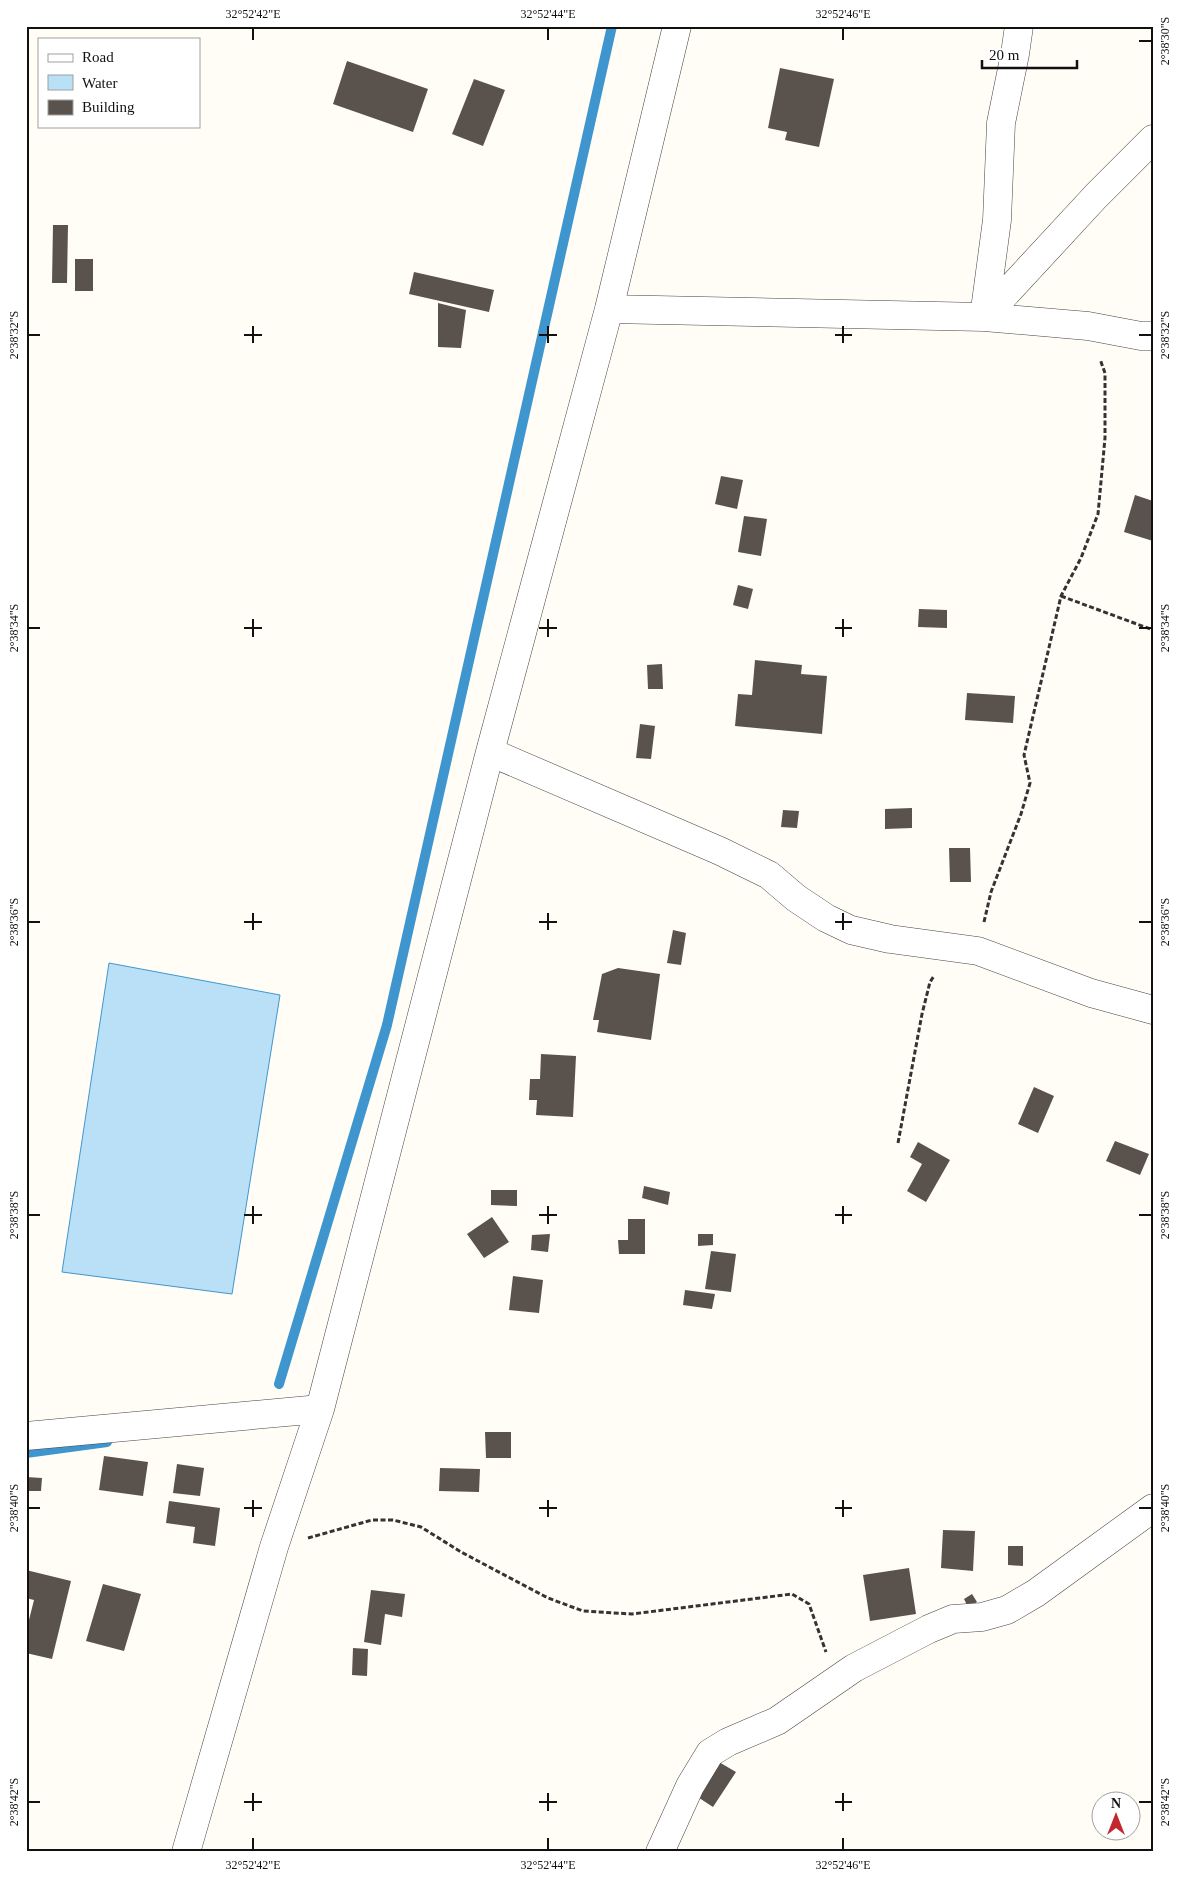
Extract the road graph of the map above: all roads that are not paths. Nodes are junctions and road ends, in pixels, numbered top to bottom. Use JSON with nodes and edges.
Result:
{"nodes":[{"id":1,"x":677,"y":26,"type":"edge"},
{"id":2,"x":1019,"y":26,"type":"edge"},
{"id":3,"x":1153,"y":139,"type":"edge"},
{"id":4,"x":609,"y":309,"type":"junction"},
{"id":5,"x":984,"y":316,"type":"junction"},
{"id":6,"x":1153,"y":336,"type":"edge"},
{"id":7,"x":490,"y":752,"type":"junction"},
{"id":8,"x":1153,"y":1010,"type":"edge"},
{"id":9,"x":320,"y":1410,"type":"junction"},
{"id":10,"x":26,"y":1436,"type":"edge"},
{"id":11,"x":1153,"y":1508,"type":"edge"},
{"id":12,"x":186,"y":1852,"type":"edge"},
{"id":13,"x":660,"y":1852,"type":"edge"}],
"edges":[{"from":1,"to":4,"type":"street"},
{"from":2,"to":5,"type":"street"},
{"from":3,"to":5,"type":"street"},
{"from":4,"to":5,"type":"street"},
{"from":4,"to":7,"type":"street"},
{"from":5,"to":6,"type":"street"},
{"from":7,"to":8,"type":"street"},
{"from":7,"to":9,"type":"street"},
{"from":9,"to":10,"type":"street"},
{"from":9,"to":12,"type":"street"},
{"from":11,"to":13,"type":"street"}]}
